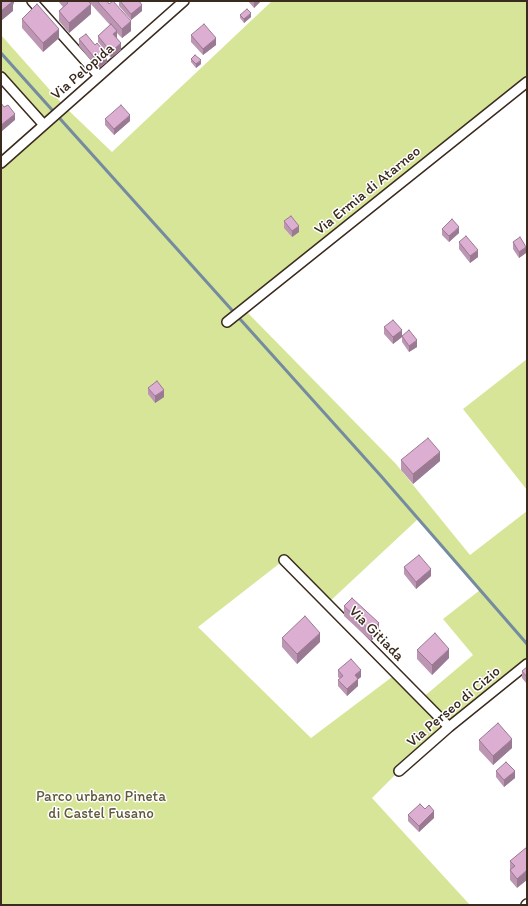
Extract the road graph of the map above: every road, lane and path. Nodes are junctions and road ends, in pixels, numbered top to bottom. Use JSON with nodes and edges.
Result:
{"nodes":[{"id":1,"x":32,"y":1,"type":"edge"},
{"id":2,"x":184,"y":1,"type":"edge"},
{"id":3,"x":99,"y":76,"type":"junction"},
{"id":4,"x":1,"y":78,"type":"edge"},
{"id":5,"x":527,"y":82,"type":"edge"},
{"id":6,"x":44,"y":125,"type":"junction"},
{"id":7,"x":1,"y":163,"type":"edge"},
{"id":8,"x":227,"y":322,"type":"dead end"},
{"id":9,"x":284,"y":560,"type":"dead end"},
{"id":10,"x":527,"y":664,"type":"edge"},
{"id":11,"x":449,"y":727,"type":"junction"},
{"id":12,"x":399,"y":771,"type":"dead end"}],
"edges":[{"from":1,"to":3,"type":"street"},
{"from":2,"to":3,"type":"street","name":"Via Pelopida"},
{"from":3,"to":6,"type":"street","name":"Via Pelopida"},
{"from":4,"to":6,"type":"street"},
{"from":5,"to":8,"type":"street","name":"Via Ermia di Atarneo"},
{"from":6,"to":7,"type":"street","name":"Via Pelopida"},
{"from":9,"to":11,"type":"street","name":"Via Gitiada"},
{"from":10,"to":11,"type":"street","name":"Via Perseo di Cizio"},
{"from":11,"to":12,"type":"street","name":"Via Perseo di Cizio"}]}
